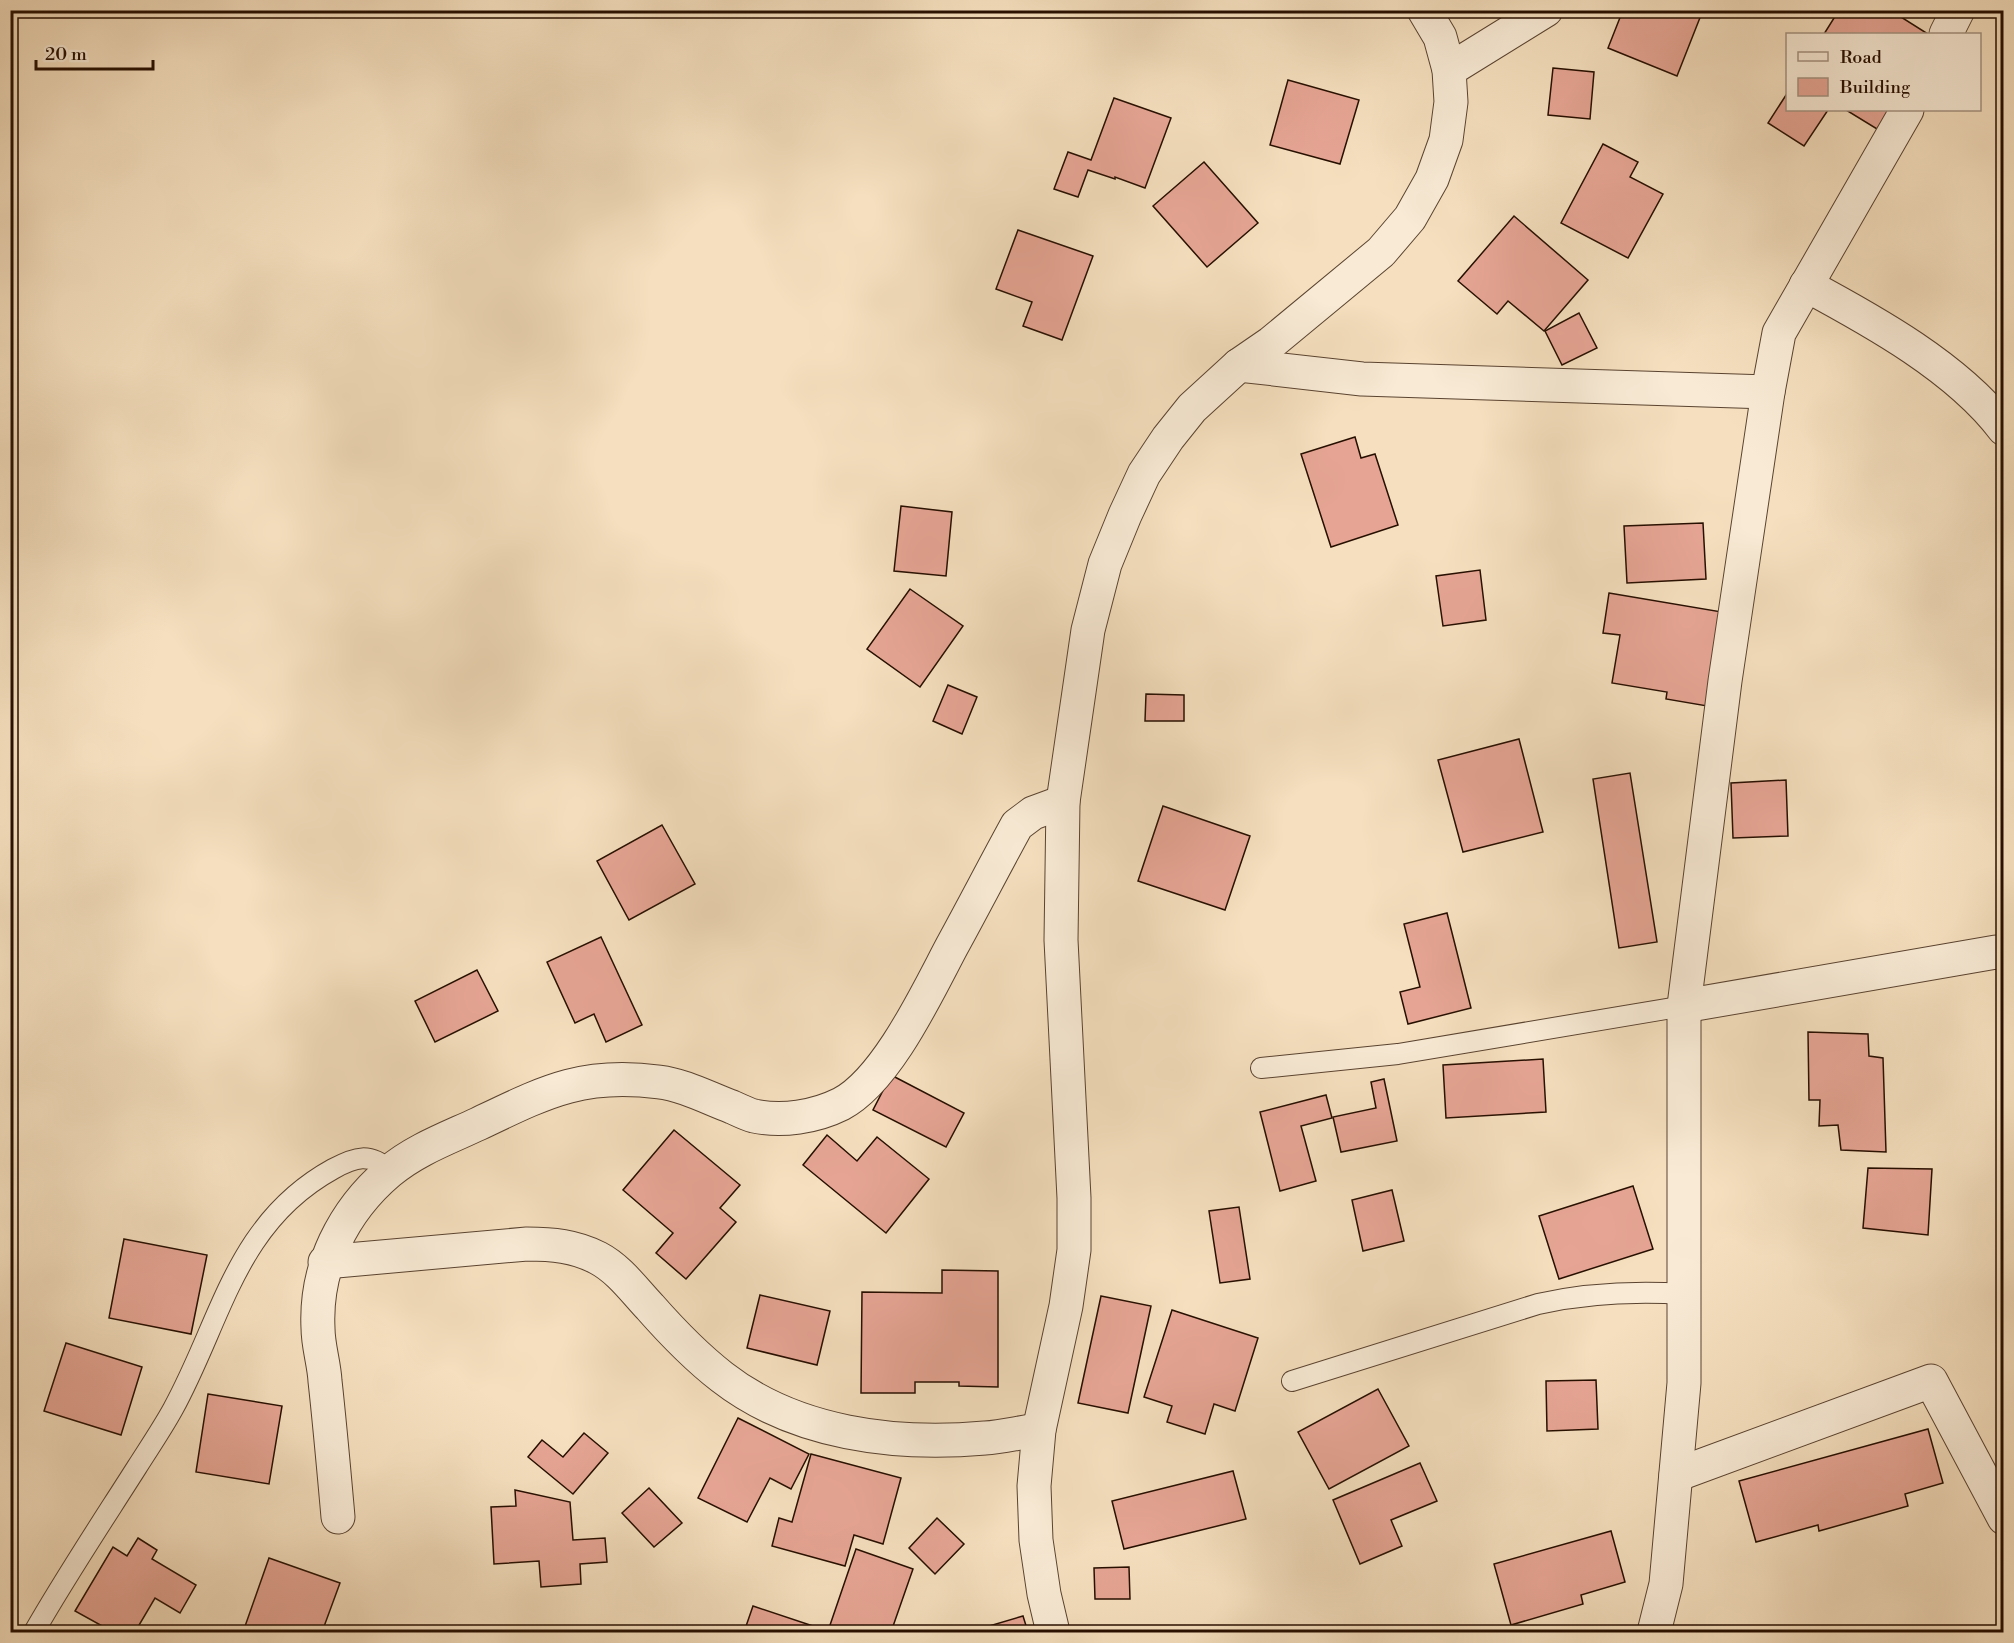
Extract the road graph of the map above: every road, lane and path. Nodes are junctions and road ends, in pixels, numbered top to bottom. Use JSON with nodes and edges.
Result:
{"nodes":[{"id":1,"x":1424,"y":10,"type":"edge"},
{"id":2,"x":1546,"y":10,"type":"edge"},
{"id":3,"x":1958,"y":10,"type":"edge"},
{"id":4,"x":1946,"y":33,"type":"edge"},
{"id":5,"x":1449,"y":70,"type":"junction"},
{"id":6,"x":1906,"y":111,"type":"edge"},
{"id":7,"x":1806,"y":285,"type":"junction"},
{"id":8,"x":1239,"y":364,"type":"junction"},
{"id":9,"x":1768,"y":392,"type":"junction"},
{"id":10,"x":2004,"y":429,"type":"edge"},
{"id":11,"x":1063,"y":802,"type":"junction"},
{"id":12,"x":2001,"y":949,"type":"edge"},
{"id":13,"x":1684,"y":1006,"type":"junction"},
{"id":14,"x":1261,"y":1068,"type":"dead end"},
{"id":15,"x":390,"y":1171,"type":"junction"},
{"id":16,"x":326,"y":1262,"type":"junction"},
{"id":17,"x":1684,"y":1294,"type":"junction"},
{"id":18,"x":1292,"y":1381,"type":"dead end"},
{"id":19,"x":1039,"y":1430,"type":"junction"},
{"id":20,"x":1676,"y":1475,"type":"junction"},
{"id":21,"x":338,"y":1517,"type":"dead end"},
{"id":22,"x":2004,"y":1518,"type":"edge"},
{"id":23,"x":34,"y":1632,"type":"edge"},
{"id":24,"x":1053,"y":1632,"type":"edge"},
{"id":25,"x":1654,"y":1632,"type":"edge"}],
"edges":[{"from":1,"to":5,"type":"street"},
{"from":2,"to":5,"type":"street"},
{"from":3,"to":4,"type":"street"},
{"from":5,"to":8,"type":"street"},
{"from":6,"to":7,"type":"street"},
{"from":7,"to":9,"type":"street"},
{"from":7,"to":10,"type":"street"},
{"from":8,"to":9,"type":"street"},
{"from":8,"to":11,"type":"street"},
{"from":9,"to":13,"type":"street"},
{"from":11,"to":15,"type":"street"},
{"from":11,"to":19,"type":"street"},
{"from":12,"to":13,"type":"street"},
{"from":13,"to":14,"type":"lane"},
{"from":13,"to":17,"type":"street"},
{"from":15,"to":16,"type":"street"},
{"from":15,"to":23,"type":"lane"},
{"from":16,"to":19,"type":"street"},
{"from":16,"to":21,"type":"street"},
{"from":17,"to":18,"type":"lane"},
{"from":17,"to":20,"type":"street"},
{"from":19,"to":24,"type":"street"},
{"from":20,"to":22,"type":"street"},
{"from":20,"to":25,"type":"street"}]}
